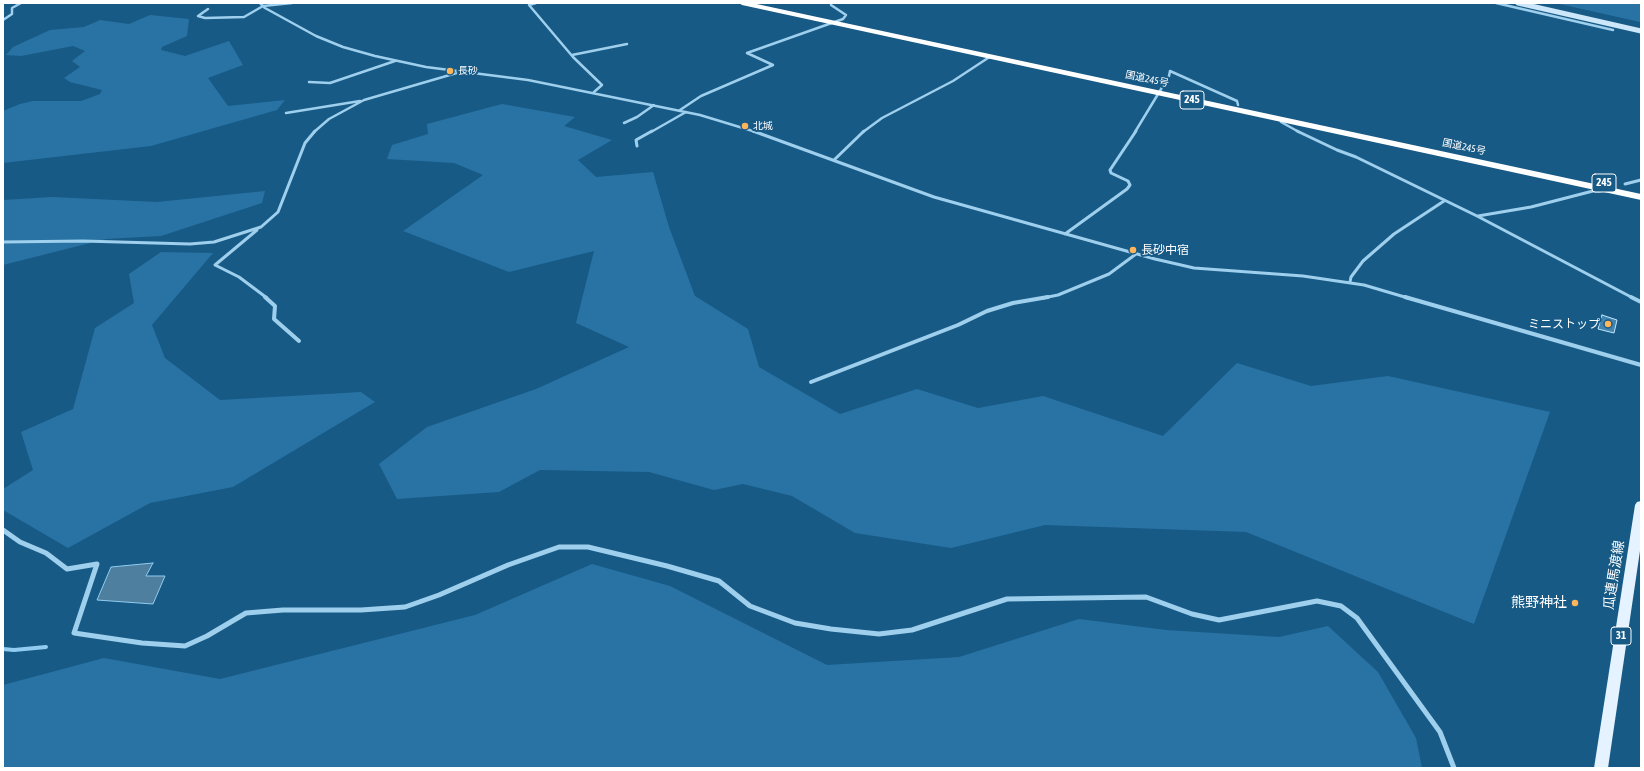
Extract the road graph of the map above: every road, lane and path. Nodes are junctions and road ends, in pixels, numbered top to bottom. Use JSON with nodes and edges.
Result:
{"nodes":[{"id":1,"x":21,"y":3,"type":"edge"},
{"id":2,"x":292,"y":3,"type":"edge"},
{"id":3,"x":536,"y":3,"type":"edge"},
{"id":4,"x":742,"y":3,"type":"edge"},
{"id":5,"x":758,"y":3,"type":"edge"},
{"id":6,"x":1496,"y":3,"type":"edge"},
{"id":7,"x":1518,"y":3,"type":"edge"},
{"id":8,"x":1529,"y":3,"type":"edge"},
{"id":9,"x":262,"y":4,"type":"edge"},
{"id":10,"x":831,"y":5,"type":"dead end"},
{"id":11,"x":208,"y":9,"type":"dead end"},
{"id":12,"x":3,"y":20,"type":"edge"},
{"id":13,"x":835,"y":21,"type":"junction"},
{"id":14,"x":1641,"y":28,"type":"edge"},
{"id":15,"x":1613,"y":30,"type":"dead end"},
{"id":16,"x":1641,"y":31,"type":"edge"},
{"id":17,"x":628,"y":44,"type":"dead end"},
{"id":18,"x":572,"y":55,"type":"junction"},
{"id":19,"x":990,"y":56,"type":"junction"},
{"id":20,"x":395,"y":61,"type":"junction"},
{"id":21,"x":462,"y":71,"type":"junction"},
{"id":22,"x":308,"y":82,"type":"dead end"},
{"id":23,"x":1160,"y":91,"type":"junction"},
{"id":24,"x":594,"y":92,"type":"junction"},
{"id":25,"x":364,"y":100,"type":"junction"},
{"id":26,"x":654,"y":105,"type":"junction"},
{"id":27,"x":1238,"y":105,"type":"junction"},
{"id":28,"x":680,"y":110,"type":"junction"},
{"id":29,"x":686,"y":111,"type":"junction"},
{"id":30,"x":286,"y":113,"type":"dead end"},
{"id":31,"x":1281,"y":119,"type":"junction"},
{"id":32,"x":624,"y":123,"type":"dead end"},
{"id":33,"x":637,"y":146,"type":"dead end"},
{"id":34,"x":834,"y":160,"type":"junction"},
{"id":35,"x":1641,"y":180,"type":"edge"},
{"id":36,"x":1625,"y":184,"type":"dead end"},
{"id":37,"x":1600,"y":191,"type":"dead end"},
{"id":38,"x":1641,"y":191,"type":"edge"},
{"id":39,"x":1641,"y":197,"type":"edge"},
{"id":40,"x":1444,"y":201,"type":"junction"},
{"id":41,"x":1477,"y":216,"type":"junction"},
{"id":42,"x":261,"y":227,"type":"junction"},
{"id":43,"x":1065,"y":234,"type":"junction"},
{"id":44,"x":3,"y":242,"type":"edge"},
{"id":45,"x":1136,"y":254,"type":"junction"},
{"id":46,"x":1350,"y":282,"type":"junction"},
{"id":47,"x":1641,"y":302,"type":"edge"},
{"id":48,"x":299,"y":341,"type":"dead end"},
{"id":49,"x":1641,"y":365,"type":"edge"},
{"id":50,"x":811,"y":382,"type":"dead end"},
{"id":51,"x":1641,"y":504,"type":"edge"},
{"id":52,"x":3,"y":530,"type":"edge"},
{"id":53,"x":1454,"y":768,"type":"edge"},
{"id":54,"x":1601,"y":768,"type":"edge"}],
"edges":[{"from":1,"to":12,"type":"street"},
{"from":2,"to":9,"type":"street"},
{"from":3,"to":18,"type":"street"},
{"from":4,"to":13,"type":"highway","name":"国道245号","number":"245"},
{"from":5,"to":13,"type":"highway","name":"国道245号","number":"245"},
{"from":6,"to":15,"type":"street"},
{"from":7,"to":16,"type":"main road"},
{"from":8,"to":14,"type":"main road"},
{"from":9,"to":11,"type":"street"},
{"from":9,"to":20,"type":"street"},
{"from":10,"to":13,"type":"street"},
{"from":13,"to":19,"type":"highway","name":"国道245号","number":"245"},
{"from":13,"to":23,"type":"highway","name":"国道245号","number":"245"},
{"from":13,"to":28,"type":"street"},
{"from":17,"to":18,"type":"street"},
{"from":18,"to":24,"type":"street"},
{"from":19,"to":23,"type":"highway","name":"国道245号","number":"245"},
{"from":19,"to":34,"type":"street"},
{"from":20,"to":21,"type":"street"},
{"from":20,"to":22,"type":"street"},
{"from":21,"to":24,"type":"street"},
{"from":21,"to":25,"type":"street"},
{"from":23,"to":27,"type":"highway","name":"国道245号","number":"245"},
{"from":23,"to":27,"type":"street"},
{"from":23,"to":31,"type":"highway","name":"国道245号","number":"245"},
{"from":23,"to":43,"type":"street"},
{"from":24,"to":26,"type":"street"},
{"from":25,"to":30,"type":"street"},
{"from":25,"to":42,"type":"street"},
{"from":26,"to":28,"type":"street"},
{"from":26,"to":32,"type":"street"},
{"from":27,"to":38,"type":"highway","name":"国道245号","number":"245"},
{"from":28,"to":29,"type":"street"},
{"from":29,"to":33,"type":"street"},
{"from":29,"to":34,"type":"street"},
{"from":31,"to":39,"type":"highway","name":"国道245号","number":"245"},
{"from":31,"to":40,"type":"street"},
{"from":34,"to":43,"type":"street"},
{"from":35,"to":36,"type":"street"},
{"from":37,"to":41,"type":"street"},
{"from":40,"to":41,"type":"street"},
{"from":40,"to":46,"type":"street"},
{"from":41,"to":47,"type":"street"},
{"from":42,"to":44,"type":"street"},
{"from":42,"to":48,"type":"street"},
{"from":43,"to":45,"type":"street"},
{"from":45,"to":46,"type":"street"},
{"from":45,"to":50,"type":"street"},
{"from":46,"to":49,"type":"street"},
{"from":51,"to":54,"type":"main road","name":"瓜連馬渡線","number":"31"},
{"from":52,"to":53,"type":"street"}]}
